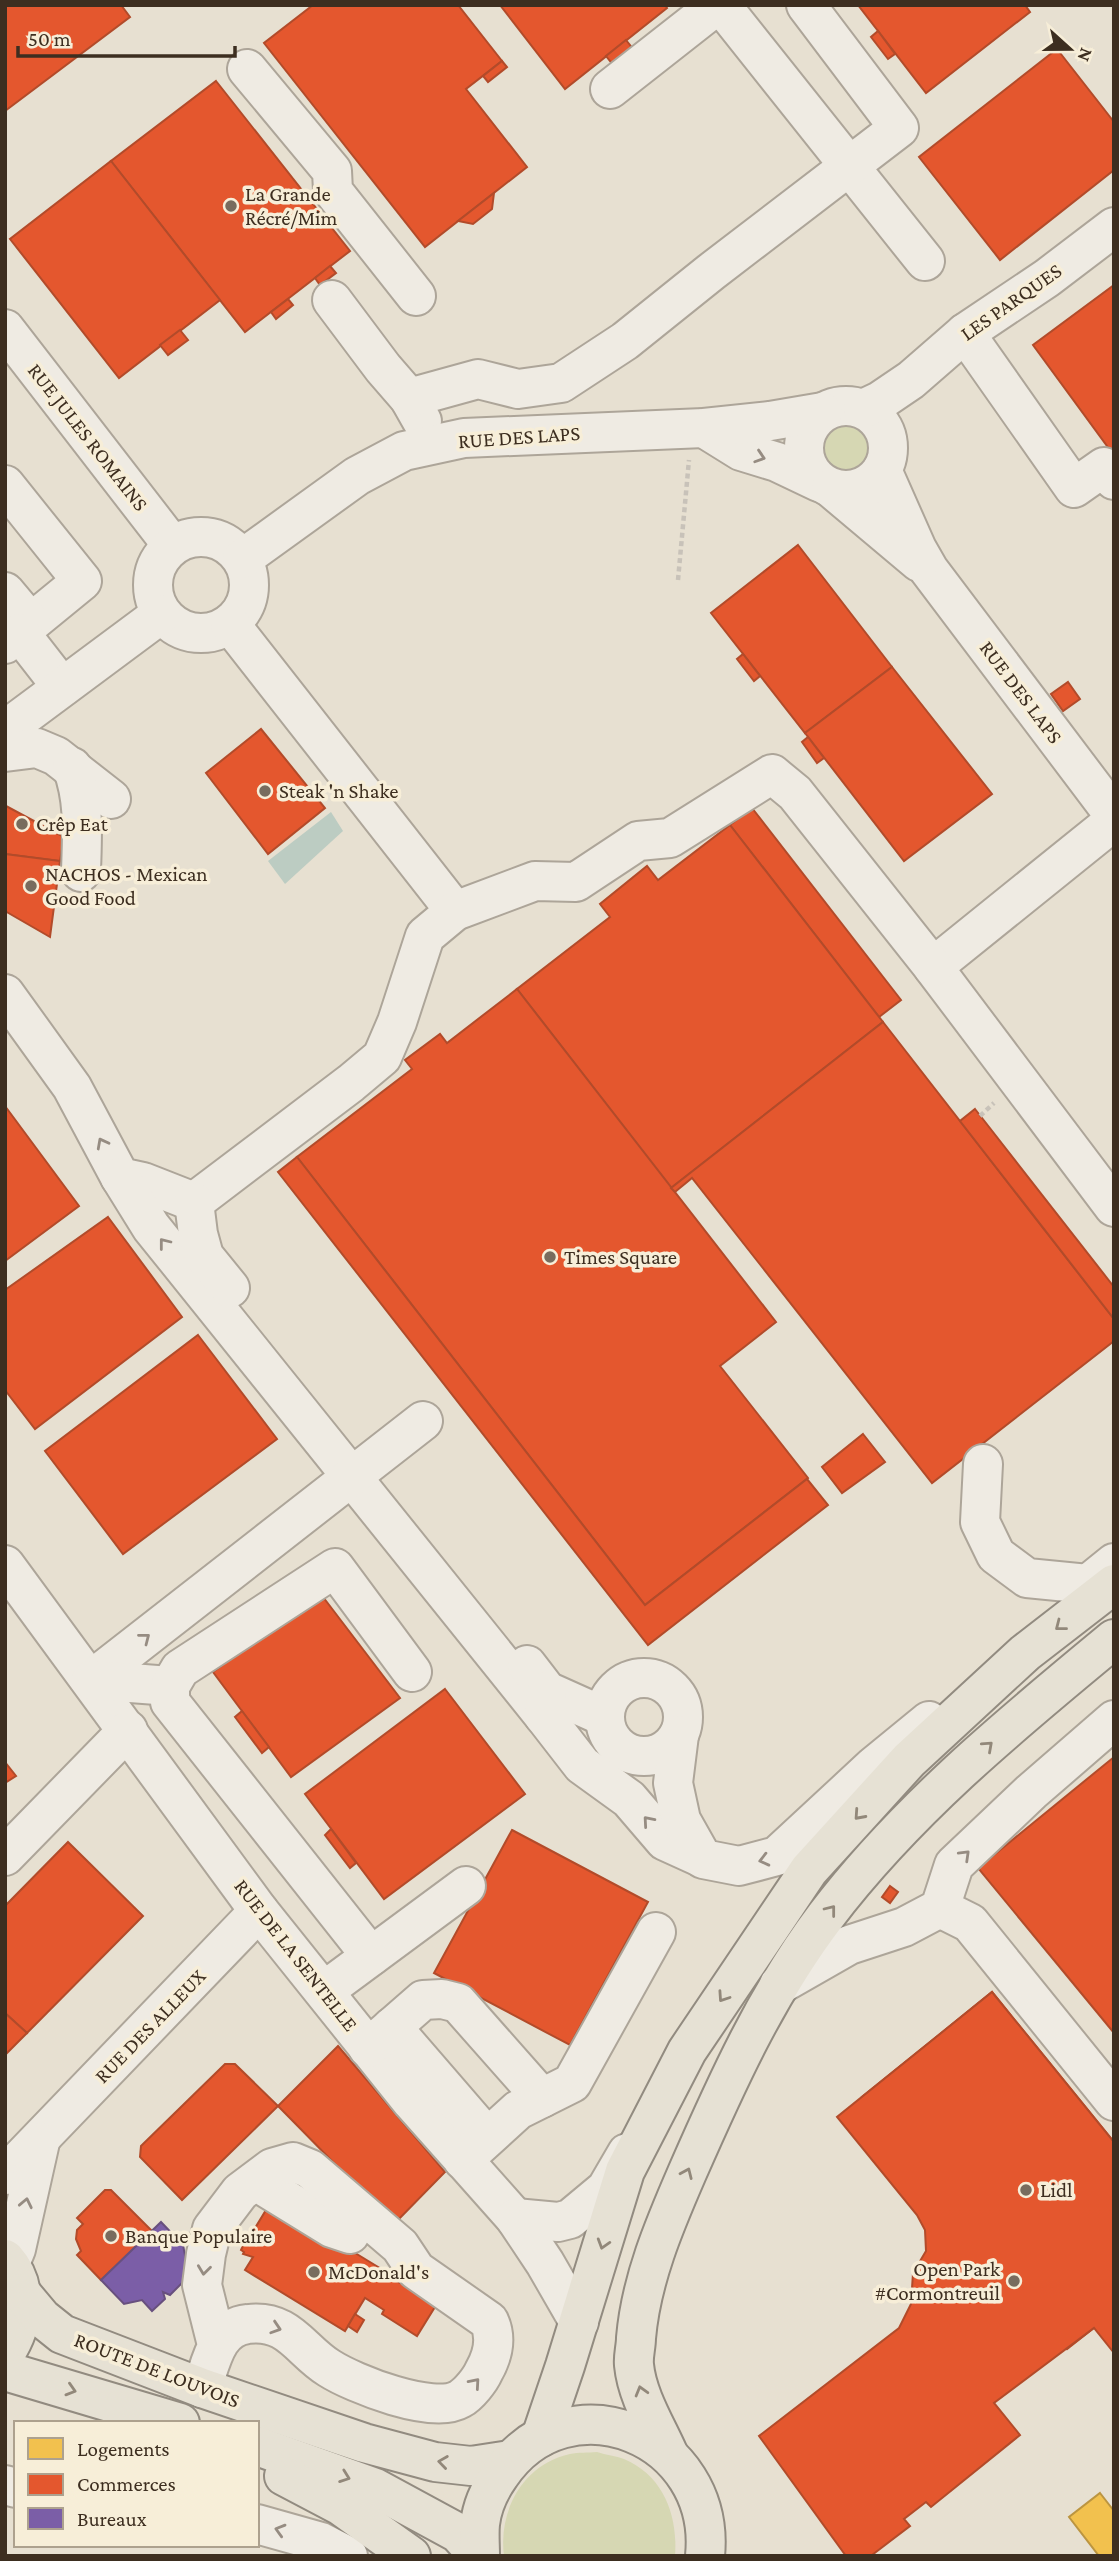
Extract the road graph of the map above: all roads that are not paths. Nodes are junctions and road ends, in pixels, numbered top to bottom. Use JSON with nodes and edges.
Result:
{"nodes":[{"id":1,"x":719,"y":5,"type":"edge"},
{"id":2,"x":806,"y":5,"type":"edge"},
{"id":3,"x":247,"y":69,"type":"dead end"},
{"id":4,"x":610,"y":89,"type":"dead end"},
{"id":5,"x":850,"y":166,"type":"junction"},
{"id":6,"x":1114,"y":228,"type":"edge"},
{"id":7,"x":925,"y":261,"type":"dead end"},
{"id":8,"x":416,"y":296,"type":"dead end"},
{"id":9,"x":332,"y":300,"type":"dead end"},
{"id":10,"x":5,"y":329,"type":"edge"},
{"id":11,"x":965,"y":333,"type":"junction"},
{"id":12,"x":409,"y":398,"type":"junction"},
{"id":13,"x":823,"y":412,"type":"junction"},
{"id":14,"x":698,"y":428,"type":"junction"},
{"id":15,"x":877,"y":439,"type":"junction"},
{"id":16,"x":435,"y":444,"type":"junction"},
{"id":17,"x":1114,"y":480,"type":"edge"},
{"id":18,"x":5,"y":485,"type":"edge"},
{"id":19,"x":825,"y":485,"type":"junction"},
{"id":20,"x":172,"y":545,"type":"junction"},
{"id":21,"x":242,"y":559,"type":"junction"},
{"id":22,"x":929,"y":570,"type":"junction"},
{"id":23,"x":5,"y":592,"type":"edge"},
{"id":24,"x":161,"y":614,"type":"junction"},
{"id":25,"x":230,"y":624,"type":"junction"},
{"id":26,"x":19,"y":634,"type":"edge"},
{"id":27,"x":62,"y":687,"type":"junction"},
{"id":28,"x":5,"y":734,"type":"edge"},
{"id":29,"x":5,"y":752,"type":"edge"},
{"id":30,"x":72,"y":767,"type":"junction"},
{"id":31,"x":111,"y":799,"type":"dead end"},
{"id":32,"x":1114,"y":815,"type":"edge"},
{"id":33,"x":1114,"y":821,"type":"edge"},
{"id":34,"x":81,"y":872,"type":"dead end"},
{"id":35,"x":455,"y":911,"type":"junction"},
{"id":36,"x":933,"y":967,"type":"junction"},
{"id":37,"x":5,"y":993,"type":"edge"},
{"id":38,"x":120,"y":1177,"type":"junction"},
{"id":39,"x":194,"y":1202,"type":"junction"},
{"id":40,"x":1114,"y":1208,"type":"edge"},
{"id":41,"x":423,"y":1421,"type":"dead end"},
{"id":42,"x":983,"y":1464,"type":"dead end"},
{"id":43,"x":360,"y":1470,"type":"junction"},
{"id":44,"x":1114,"y":1563,"type":"edge"},
{"id":45,"x":5,"y":1565,"type":"edge"},
{"id":46,"x":1114,"y":1584,"type":"edge"},
{"id":47,"x":1114,"y":1639,"type":"edge"},
{"id":48,"x":1009,"y":1667,"type":"junction"},
{"id":49,"x":412,"y":1672,"type":"dead end"},
{"id":50,"x":92,"y":1681,"type":"junction"},
{"id":51,"x":170,"y":1686,"type":"junction"},
{"id":52,"x":545,"y":1704,"type":"junction"},
{"id":53,"x":605,"y":1717,"type":"junction"},
{"id":54,"x":1114,"y":1720,"type":"edge"},
{"id":55,"x":128,"y":1730,"type":"junction"},
{"id":56,"x":679,"y":1735,"type":"junction"},
{"id":57,"x":5,"y":1856,"type":"edge"},
{"id":58,"x":703,"y":1859,"type":"junction"},
{"id":59,"x":466,"y":1886,"type":"dead end"},
{"id":60,"x":940,"y":1908,"type":"junction"},
{"id":61,"x":259,"y":1911,"type":"junction"},
{"id":62,"x":656,"y":1932,"type":"dead end"},
{"id":63,"x":371,"y":1956,"type":"junction"},
{"id":64,"x":779,"y":1985,"type":"junction"},
{"id":65,"x":324,"y":1991,"type":"junction"},
{"id":66,"x":380,"y":2038,"type":"junction"},
{"id":67,"x":687,"y":2051,"type":"junction"},
{"id":68,"x":542,"y":2098,"type":"junction"},
{"id":69,"x":1114,"y":2101,"type":"edge"},
{"id":70,"x":40,"y":2142,"type":"junction"},
{"id":71,"x":475,"y":2149,"type":"junction"},
{"id":72,"x":5,"y":2175,"type":"edge"},
{"id":73,"x":254,"y":2190,"type":"junction"},
{"id":74,"x":514,"y":2218,"type":"junction"},
{"id":75,"x":416,"y":2270,"type":"junction"},
{"id":76,"x":12,"y":2272,"type":"edge"},
{"id":77,"x":579,"y":2322,"type":"junction"},
{"id":78,"x":218,"y":2345,"type":"junction"},
{"id":79,"x":5,"y":2354,"type":"edge"},
{"id":80,"x":5,"y":2371,"type":"edge"},
{"id":81,"x":202,"y":2388,"type":"junction"},
{"id":82,"x":173,"y":2421,"type":"edge"},
{"id":83,"x":541,"y":2437,"type":"junction"},
{"id":84,"x":261,"y":2447,"type":"edge"},
{"id":85,"x":668,"y":2453,"type":"junction"},
{"id":86,"x":510,"y":2460,"type":"junction"},
{"id":87,"x":259,"y":2525,"type":"edge"},
{"id":88,"x":713,"y":2549,"type":"edge"},
{"id":89,"x":348,"y":2556,"type":"edge"},
{"id":90,"x":411,"y":2556,"type":"edge"},
{"id":91,"x":479,"y":2556,"type":"edge"}],
"edges":[{"from":1,"to":4,"type":"street"},
{"from":1,"to":5,"type":"street"},
{"from":2,"to":5,"type":"street"},
{"from":3,"to":8,"type":"street"},
{"from":5,"to":7,"type":"street"},
{"from":5,"to":12,"type":"street"},
{"from":6,"to":11,"type":"street","name":"LES PARQUES"},
{"from":9,"to":12,"type":"street"},
{"from":10,"to":20,"type":"street","name":"RUE JULES ROMAINS"},
{"from":11,"to":15,"type":"street","name":"LES PARQUES"},
{"from":11,"to":17,"type":"street"},
{"from":12,"to":16,"type":"street"},
{"from":13,"to":14,"type":"street","name":"RUE DES LAPS"},
{"from":13,"to":15,"type":"street"},
{"from":13,"to":19,"type":"street"},
{"from":14,"to":16,"type":"street","name":"RUE DES LAPS"},
{"from":14,"to":19,"type":"street","name":"RUE DES LAPS","one_way":true},
{"from":15,"to":19,"type":"street"},
{"from":15,"to":22,"type":"street","name":"RUE DES LAPS"},
{"from":16,"to":21,"type":"street","name":"RUE DES LAPS"},
{"from":18,"to":26,"type":"street"},
{"from":19,"to":22,"type":"street","name":"RUE DES LAPS"},
{"from":20,"to":21,"type":"street"},
{"from":20,"to":24,"type":"street"},
{"from":21,"to":25,"type":"street"},
{"from":22,"to":32,"type":"street","name":"RUE DES LAPS"},
{"from":23,"to":26,"type":"street"},
{"from":24,"to":25,"type":"street"},
{"from":24,"to":27,"type":"street"},
{"from":25,"to":35,"type":"street"},
{"from":26,"to":27,"type":"street"},
{"from":27,"to":28,"type":"street"},
{"from":29,"to":30,"type":"street"},
{"from":30,"to":31,"type":"street"},
{"from":30,"to":34,"type":"street"},
{"from":33,"to":36,"type":"street"},
{"from":35,"to":36,"type":"street"},
{"from":35,"to":39,"type":"street"},
{"from":36,"to":40,"type":"street"},
{"from":38,"to":37,"type":"street","one_way":true},
{"from":38,"to":39,"type":"street"},
{"from":43,"to":38,"type":"street","one_way":true},
{"from":39,"to":43,"type":"street"},
{"from":41,"to":43,"type":"street"},
{"from":42,"to":44,"type":"street"},
{"from":50,"to":43,"type":"street","one_way":true},
{"from":43,"to":52,"type":"street"},
{"from":45,"to":50,"type":"street","name":"RUE DE LA SENTELLE"},
{"from":46,"to":48,"type":"main road","one_way":true},
{"from":64,"to":47,"type":"main road","one_way":true},
{"from":48,"to":58,"type":"street","one_way":true},
{"from":48,"to":67,"type":"main road","one_way":true},
{"from":49,"to":51,"type":"street"},
{"from":50,"to":51,"type":"street"},
{"from":50,"to":55,"type":"street","name":"RUE DE LA SENTELLE"},
{"from":51,"to":63,"type":"street"},
{"from":52,"to":53,"type":"street"},
{"from":58,"to":52,"type":"street","one_way":true},
{"from":53,"to":56,"type":"street"},
{"from":53,"to":56,"type":"street"},
{"from":60,"to":54,"type":"street","one_way":true},
{"from":55,"to":57,"type":"street"},
{"from":55,"to":61,"type":"street","name":"RUE DE LA SENTELLE"},
{"from":56,"to":58,"type":"street"},
{"from":59,"to":63,"type":"street"},
{"from":60,"to":64,"type":"street"},
{"from":60,"to":69,"type":"street"},
{"from":61,"to":65,"type":"street","name":"RUE DE LA SENTELLE"},
{"from":61,"to":70,"type":"street","name":"RUE DES ALLEUX"},
{"from":62,"to":68,"type":"street"},
{"from":63,"to":65,"type":"street"},
{"from":85,"to":64,"type":"main road","one_way":true},
{"from":65,"to":66,"type":"street","name":"RUE DE LA SENTELLE"},
{"from":66,"to":68,"type":"street"},
{"from":66,"to":71,"type":"street","name":"RUE DE LA SENTELLE"},
{"from":67,"to":74,"type":"street"},
{"from":67,"to":77,"type":"main road","one_way":true},
{"from":68,"to":71,"type":"street"},
{"from":70,"to":72,"type":"street","name":"RUE DES ALLEUX"},
{"from":76,"to":70,"type":"street","one_way":true},
{"from":71,"to":74,"type":"street","name":"RUE DE LA SENTELLE"},
{"from":73,"to":75,"type":"street"},
{"from":73,"to":75,"type":"street"},
{"from":73,"to":78,"type":"street","one_way":true},
{"from":74,"to":77,"type":"street","name":"RUE DE LA SENTELLE"},
{"from":78,"to":75,"type":"street","one_way":true},
{"from":76,"to":79,"type":"main road"},
{"from":76,"to":81,"type":"main road","name":"ROUTE DE LOUVOIS"},
{"from":77,"to":83,"type":"main road"},
{"from":78,"to":81,"type":"street"},
{"from":80,"to":82,"type":"main road","name":"ROUTE DE LOUVOIS","one_way":true},
{"from":86,"to":81,"type":"main road","name":"ROUTE DE LOUVOIS","one_way":true},
{"from":83,"to":85,"type":"main road"},
{"from":83,"to":86,"type":"main road"},
{"from":84,"to":90,"type":"main road"},
{"from":84,"to":91,"type":"main road","one_way":true},
{"from":85,"to":88,"type":"main road"},
{"from":86,"to":91,"type":"main road"},
{"from":89,"to":87,"type":"street","one_way":true}]}
